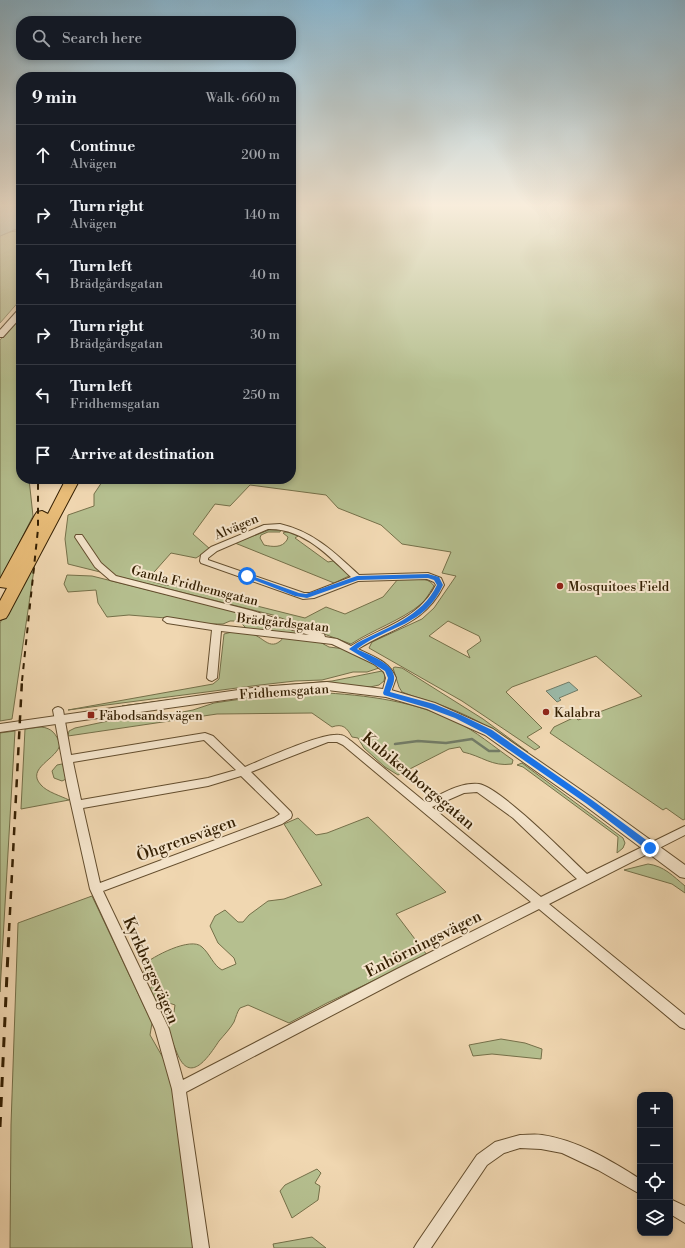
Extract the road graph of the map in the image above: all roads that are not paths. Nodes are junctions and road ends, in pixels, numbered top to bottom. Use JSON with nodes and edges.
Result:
{"nodes":[{"id":1,"x":16,"y":317,"type":"edge"},
{"id":2,"x":0,"y":335,"type":"edge"},
{"id":3,"x":60,"y":484,"type":"edge"},
{"id":4,"x":70,"y":484,"type":"edge"},
{"id":5,"x":79,"y":537,"type":"dead end"},
{"id":6,"x":357,"y":578,"type":"junction"},
{"id":7,"x":0,"y":593,"type":"edge"},
{"id":8,"x":0,"y":616,"type":"edge"},
{"id":9,"x":167,"y":620,"type":"dead end"},
{"id":10,"x":217,"y":628,"type":"junction"},
{"id":11,"x":321,"y":636,"type":"dead end"},
{"id":12,"x":352,"y":649,"type":"junction"},
{"id":13,"x":212,"y":678,"type":"dead end"},
{"id":14,"x":387,"y":693,"type":"junction"},
{"id":15,"x":59,"y":715,"type":"junction"},
{"id":16,"x":0,"y":728,"type":"edge"},
{"id":17,"x":67,"y":759,"type":"junction"},
{"id":18,"x":243,"y":770,"type":"junction"},
{"id":19,"x":77,"y":805,"type":"junction"},
{"id":20,"x":425,"y":806,"type":"junction"},
{"id":21,"x":685,"y":830,"type":"edge"},
{"id":22,"x":650,"y":848,"type":"junction"},
{"id":23,"x":685,"y":873,"type":"edge"},
{"id":24,"x":585,"y":879,"type":"junction"},
{"id":25,"x":96,"y":889,"type":"junction"},
{"id":26,"x":539,"y":902,"type":"junction"},
{"id":27,"x":685,"y":1023,"type":"edge"},
{"id":28,"x":179,"y":1089,"type":"junction"},
{"id":29,"x":637,"y":1185,"type":"edge"},
{"id":30,"x":673,"y":1208,"type":"edge"},
{"id":31,"x":685,"y":1215,"type":"edge"},
{"id":32,"x":201,"y":1248,"type":"edge"},
{"id":33,"x":422,"y":1248,"type":"edge"}],
"edges":[{"from":1,"to":2,"type":"main road"},
{"from":3,"to":7,"type":"highway"},
{"from":4,"to":8,"type":"highway"},
{"from":5,"to":11,"type":"street","name":"Gamla Fridhemsgatan"},
{"from":6,"to":6,"type":"street","name":"Alvägen"},
{"from":6,"to":12,"type":"street","name":"Alvägen"},
{"from":9,"to":10,"type":"street","name":"Brädgårdsgatan"},
{"from":10,"to":12,"type":"street","name":"Brädgårdsgatan"},
{"from":10,"to":13,"type":"street"},
{"from":12,"to":14,"type":"street","name":"Brädgårdsgatan"},
{"from":14,"to":15,"type":"street","name":"Fridhemsgatan"},
{"from":14,"to":22,"type":"street","name":"Fridhemsgatan"},
{"from":15,"to":16,"type":"street","name":"Fridhemsgatan"},
{"from":15,"to":17,"type":"street","name":"Kyrkbergsvägen"},
{"from":17,"to":18,"type":"street"},
{"from":17,"to":19,"type":"street","name":"Kyrkbergsvägen"},
{"from":18,"to":19,"type":"street","name":"Kubikenborgsgatan"},
{"from":18,"to":20,"type":"street","name":"Kubikenborgsgatan"},
{"from":18,"to":25,"type":"street","name":"Öhgrensvägen"},
{"from":19,"to":25,"type":"street","name":"Kyrkbergsvägen"},
{"from":20,"to":24,"type":"street"},
{"from":20,"to":26,"type":"street","name":"Kubikenborgsgatan"},
{"from":21,"to":22,"type":"street","name":"Enhörningsvägen"},
{"from":22,"to":23,"type":"street","name":"Fridhemsgatan"},
{"from":22,"to":24,"type":"street","name":"Enhörningsvägen"},
{"from":24,"to":26,"type":"street","name":"Enhörningsvägen"},
{"from":25,"to":28,"type":"street","name":"Kyrkbergsvägen"},
{"from":26,"to":27,"type":"street","name":"Kubikenborgsgatan"},
{"from":26,"to":28,"type":"street","name":"Enhörningsvägen"},
{"from":28,"to":32,"type":"street","name":"Kyrkbergsvägen"},
{"from":29,"to":33,"type":"street"},
{"from":30,"to":31,"type":"street"}]}
